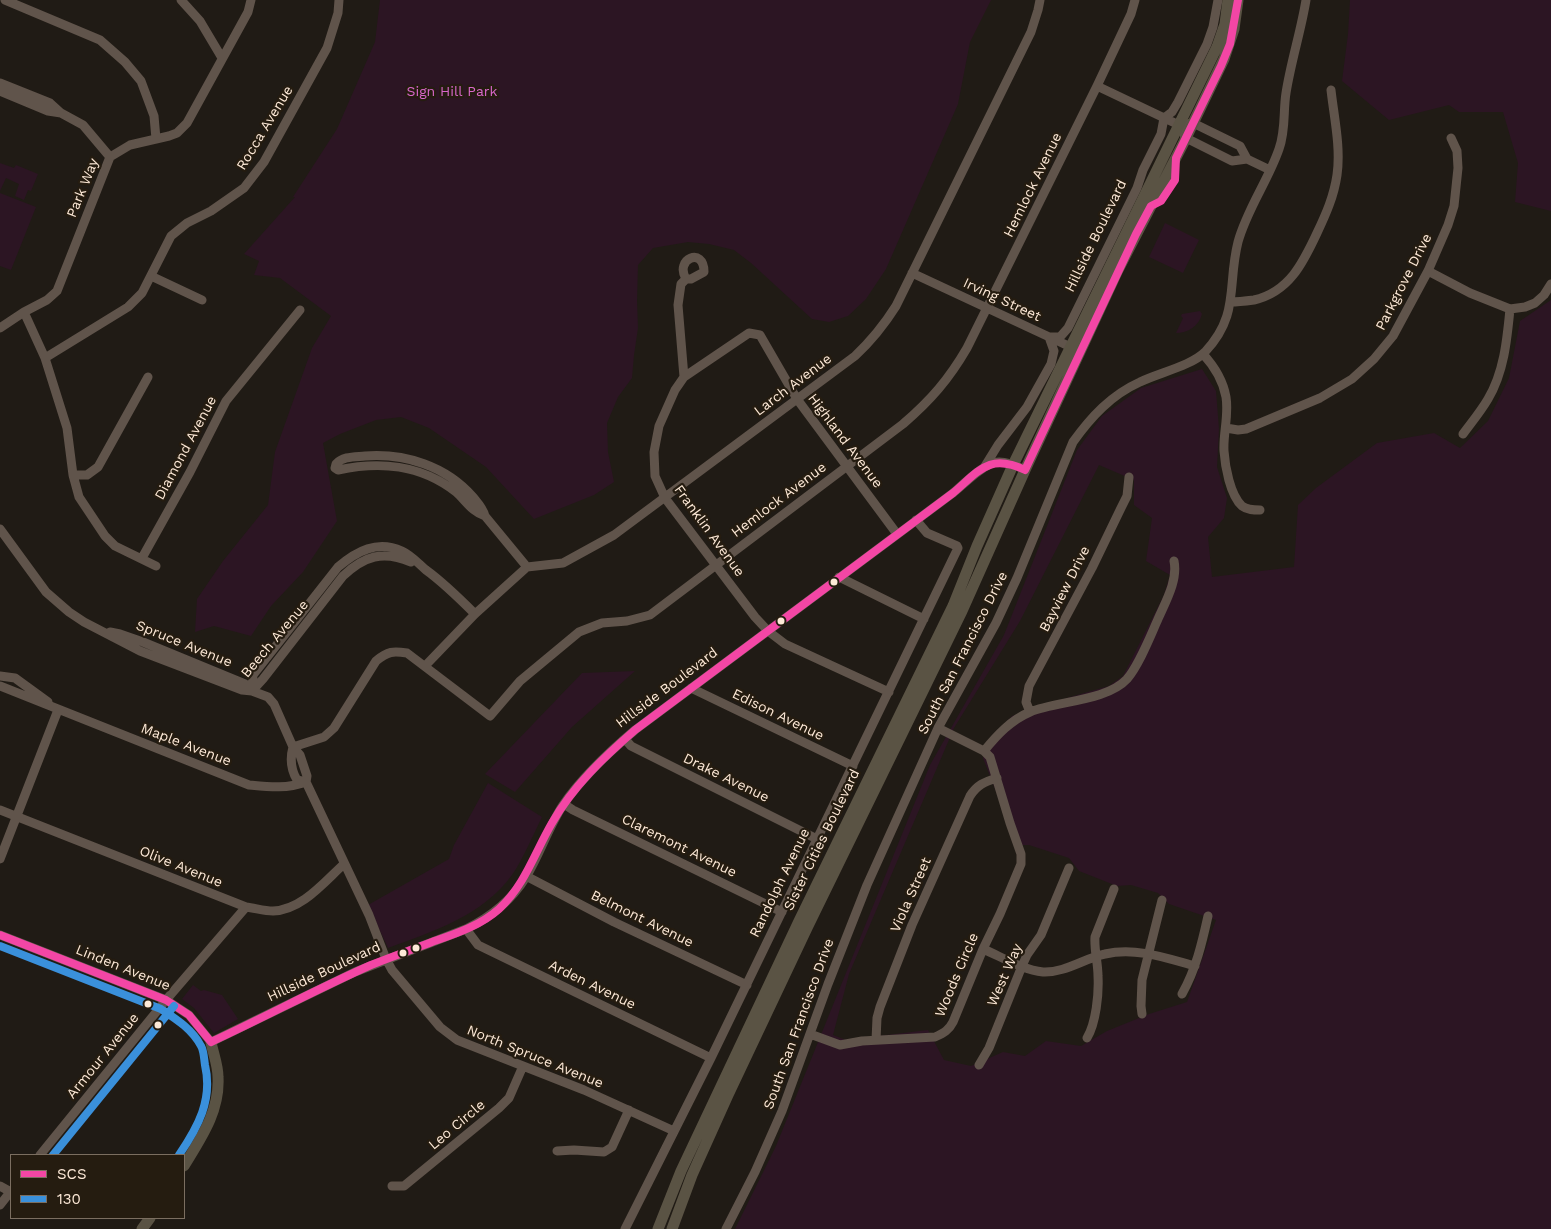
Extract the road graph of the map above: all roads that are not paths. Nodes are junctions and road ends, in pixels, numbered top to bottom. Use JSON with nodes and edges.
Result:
{"nodes":[{"id":1,"x":5,"y":0,"type":"edge"},
{"id":2,"x":181,"y":0,"type":"edge"},
{"id":3,"x":251,"y":0,"type":"edge"},
{"id":4,"x":339,"y":0,"type":"edge"},
{"id":5,"x":1040,"y":0,"type":"edge"},
{"id":6,"x":1135,"y":0,"type":"edge"},
{"id":7,"x":1218,"y":0,"type":"edge"},
{"id":8,"x":1228,"y":0,"type":"edge"},
{"id":9,"x":1238,"y":0,"type":"edge"},
{"id":10,"x":1306,"y":0,"type":"edge"},
{"id":11,"x":222,"y":58,"type":"junction"},
{"id":12,"x":0,"y":83,"type":"edge"},
{"id":13,"x":1097,"y":86,"type":"junction"},
{"id":14,"x":1331,"y":90,"type":"dead end"},
{"id":15,"x":0,"y":91,"type":"edge"},
{"id":16,"x":61,"y":113,"type":"junction"},
{"id":17,"x":1164,"y":118,"type":"junction"},
{"id":18,"x":1193,"y":123,"type":"junction"},
{"id":19,"x":1179,"y":125,"type":"junction"},
{"id":20,"x":1186,"y":138,"type":"junction"},
{"id":21,"x":1451,"y":138,"type":"dead end"},
{"id":22,"x":156,"y":139,"type":"junction"},
{"id":23,"x":110,"y":157,"type":"junction"},
{"id":24,"x":1247,"y":159,"type":"junction"},
{"id":25,"x":1270,"y":170,"type":"junction"},
{"id":26,"x":1428,"y":271,"type":"junction"},
{"id":27,"x":912,"y":273,"type":"junction"},
{"id":28,"x":151,"y":276,"type":"junction"},
{"id":29,"x":686,"y":279,"type":"dead end"},
{"id":30,"x":1551,"y":284,"type":"edge"},
{"id":31,"x":202,"y":300,"type":"dead end"},
{"id":32,"x":1231,"y":302,"type":"junction"},
{"id":33,"x":987,"y":308,"type":"junction"},
{"id":34,"x":300,"y":310,"type":"dead end"},
{"id":35,"x":1510,"y":310,"type":"junction"},
{"id":36,"x":24,"y":312,"type":"junction"},
{"id":37,"x":0,"y":328,"type":"edge"},
{"id":38,"x":1049,"y":337,"type":"junction"},
{"id":39,"x":1075,"y":350,"type":"junction"},
{"id":40,"x":1203,"y":354,"type":"junction"},
{"id":41,"x":45,"y":358,"type":"junction"},
{"id":42,"x":148,"y":376,"type":"dead end"},
{"id":43,"x":684,"y":377,"type":"junction"},
{"id":44,"x":797,"y":399,"type":"junction"},
{"id":45,"x":1226,"y":428,"type":"junction"},
{"id":46,"x":1463,"y":434,"type":"dead end"},
{"id":47,"x":380,"y":460,"type":"dead end"},
{"id":48,"x":1013,"y":465,"type":"junction"},
{"id":49,"x":847,"y":466,"type":"junction"},
{"id":50,"x":985,"y":466,"type":"junction"},
{"id":51,"x":1025,"y":470,"type":"junction"},
{"id":52,"x":73,"y":475,"type":"junction"},
{"id":53,"x":1130,"y":477,"type":"dead end"},
{"id":54,"x":665,"y":498,"type":"junction"},
{"id":55,"x":1260,"y":510,"type":"dead end"},
{"id":56,"x":916,"y":520,"type":"junction"},
{"id":57,"x":0,"y":529,"type":"edge"},
{"id":58,"x":897,"y":534,"type":"junction"},
{"id":59,"x":142,"y":558,"type":"junction"},
{"id":60,"x":1174,"y":561,"type":"dead end"},
{"id":61,"x":716,"y":565,"type":"junction"},
{"id":62,"x":156,"y":566,"type":"dead end"},
{"id":63,"x":527,"y":567,"type":"junction"},
{"id":64,"x":839,"y":577,"type":"junction"},
{"id":65,"x":475,"y":614,"type":"junction"},
{"id":66,"x":924,"y":619,"type":"junction"},
{"id":67,"x":768,"y":631,"type":"junction"},
{"id":68,"x":425,"y":666,"type":"junction"},
{"id":69,"x":0,"y":676,"type":"edge"},
{"id":70,"x":0,"y":686,"type":"edge"},
{"id":71,"x":691,"y":688,"type":"junction"},
{"id":72,"x":252,"y":691,"type":"junction"},
{"id":73,"x":889,"y":692,"type":"junction"},
{"id":74,"x":58,"y":710,"type":"junction"},
{"id":75,"x":1030,"y":712,"type":"junction"},
{"id":76,"x":938,"y":728,"type":"junction"},
{"id":77,"x":625,"y":739,"type":"junction"},
{"id":78,"x":292,"y":747,"type":"junction"},
{"id":79,"x":984,"y":750,"type":"junction"},
{"id":80,"x":853,"y":766,"type":"junction"},
{"id":81,"x":997,"y":778,"type":"junction"},
{"id":82,"x":306,"y":782,"type":"junction"},
{"id":83,"x":564,"y":804,"type":"junction"},
{"id":84,"x":0,"y":810,"type":"edge"},
{"id":85,"x":16,"y":816,"type":"junction"},
{"id":86,"x":817,"y":838,"type":"junction"},
{"id":87,"x":0,"y":859,"type":"edge"},
{"id":88,"x":344,"y":864,"type":"junction"},
{"id":89,"x":1069,"y":868,"type":"dead end"},
{"id":90,"x":526,"y":876,"type":"junction"},
{"id":91,"x":1114,"y":889,"type":"dead end"},
{"id":92,"x":1162,"y":900,"type":"dead end"},
{"id":93,"x":246,"y":907,"type":"junction"},
{"id":94,"x":782,"y":912,"type":"junction"},
{"id":95,"x":1208,"y":916,"type":"dead end"},
{"id":96,"x":466,"y":930,"type":"junction"},
{"id":97,"x":0,"y":934,"type":"edge"},
{"id":98,"x":983,"y":949,"type":"junction"},
{"id":99,"x":1150,"y":954,"type":"junction"},
{"id":100,"x":1095,"y":957,"type":"junction"},
{"id":101,"x":386,"y":959,"type":"junction"},
{"id":102,"x":1022,"y":966,"type":"junction"},
{"id":103,"x":1195,"y":966,"type":"junction"},
{"id":104,"x":747,"y":985,"type":"junction"},
{"id":105,"x":1182,"y":994,"type":"dead end"},
{"id":106,"x":166,"y":1000,"type":"junction"},
{"id":107,"x":1142,"y":1014,"type":"dead end"},
{"id":108,"x":810,"y":1034,"type":"junction"},
{"id":109,"x":1086,"y":1038,"type":"dead end"},
{"id":110,"x":876,"y":1040,"type":"junction"},
{"id":111,"x":211,"y":1042,"type":"junction"},
{"id":112,"x":711,"y":1058,"type":"junction"},
{"id":113,"x":979,"y":1065,"type":"dead end"},
{"id":114,"x":523,"y":1066,"type":"junction"},
{"id":115,"x":629,"y":1110,"type":"junction"},
{"id":116,"x":674,"y":1131,"type":"junction"},
{"id":117,"x":557,"y":1151,"type":"dead end"},
{"id":118,"x":41,"y":1154,"type":"edge"},
{"id":119,"x":185,"y":1164,"type":"edge"},
{"id":120,"x":392,"y":1186,"type":"dead end"},
{"id":121,"x":10,"y":1192,"type":"edge"},
{"id":122,"x":0,"y":1205,"type":"edge"},
{"id":123,"x":625,"y":1229,"type":"edge"},
{"id":124,"x":658,"y":1229,"type":"edge"},
{"id":125,"x":672,"y":1229,"type":"edge"},
{"id":126,"x":726,"y":1229,"type":"edge"}],
"edges":[{"from":1,"to":22,"type":"street"},
{"from":2,"to":11,"type":"street"},
{"from":3,"to":11,"type":"street","name":"Park Way"},
{"from":4,"to":28,"type":"street","name":"Rocca Avenue"},
{"from":5,"to":27,"type":"street","name":"Larch Avenue"},
{"from":6,"to":13,"type":"street","name":"Hemlock Avenue"},
{"from":7,"to":17,"type":"street","name":"Hillside Boulevard"},
{"from":8,"to":19,"type":"main road","name":"Hillside Boulevard"},
{"from":9,"to":18,"type":"main road","name":"Hillside Boulevard"},
{"from":10,"to":25,"type":"street","name":"South San Francisco Drive"},
{"from":11,"to":22,"type":"street","name":"Park Way"},
{"from":12,"to":16,"type":"street"},
{"from":13,"to":17,"type":"street"},
{"from":13,"to":33,"type":"street","name":"Hemlock Avenue"},
{"from":14,"to":32,"type":"street"},
{"from":15,"to":16,"type":"street"},
{"from":16,"to":23,"type":"street"},
{"from":17,"to":19,"type":"street"},
{"from":17,"to":38,"type":"street","name":"Hillside Boulevard"},
{"from":18,"to":19,"type":"street"},
{"from":18,"to":20,"type":"main road","name":"Hillside Boulevard"},
{"from":18,"to":24,"type":"street"},
{"from":19,"to":20,"type":"street"},
{"from":19,"to":39,"type":"main road","name":"Hillside Boulevard"},
{"from":20,"to":24,"type":"street"},
{"from":20,"to":39,"type":"main road","name":"Hillside Boulevard"},
{"from":21,"to":26,"type":"street","name":"Parkgrove Drive"},
{"from":22,"to":23,"type":"street","name":"Park Way"},
{"from":23,"to":36,"type":"street","name":"Park Way"},
{"from":24,"to":25,"type":"street"},
{"from":25,"to":32,"type":"street","name":"South San Francisco Drive"},
{"from":26,"to":35,"type":"street"},
{"from":26,"to":45,"type":"street","name":"Parkgrove Drive"},
{"from":27,"to":33,"type":"street","name":"Irving Street"},
{"from":27,"to":44,"type":"street","name":"Larch Avenue"},
{"from":28,"to":31,"type":"street"},
{"from":28,"to":41,"type":"street","name":"Rocca Avenue"},
{"from":29,"to":43,"type":"street"},
{"from":30,"to":35,"type":"street"},
{"from":32,"to":40,"type":"street","name":"South San Francisco Drive"},
{"from":33,"to":38,"type":"street","name":"Irving Street"},
{"from":33,"to":49,"type":"street","name":"Hemlock Avenue"},
{"from":34,"to":59,"type":"street","name":"Diamond Avenue"},
{"from":35,"to":46,"type":"street"},
{"from":36,"to":37,"type":"street","name":"Park Way"},
{"from":36,"to":41,"type":"street"},
{"from":38,"to":39,"type":"street","name":"Irving Street"},
{"from":38,"to":50,"type":"street","name":"Hillside Boulevard"},
{"from":39,"to":48,"type":"main road","name":"Hillside Boulevard"},
{"from":39,"to":51,"type":"main road","name":"Hillside Boulevard"},
{"from":40,"to":45,"type":"street"},
{"from":40,"to":76,"type":"street","name":"South San Francisco Drive"},
{"from":41,"to":52,"type":"street"},
{"from":42,"to":52,"type":"street"},
{"from":43,"to":44,"type":"street","name":"Highland Avenue"},
{"from":43,"to":54,"type":"street","name":"Franklin Avenue"},
{"from":44,"to":49,"type":"street","name":"Highland Avenue"},
{"from":44,"to":54,"type":"street","name":"Larch Avenue"},
{"from":45,"to":55,"type":"street"},
{"from":47,"to":63,"type":"street"},
{"from":48,"to":50,"type":"street"},
{"from":48,"to":51,"type":"street"},
{"from":48,"to":124,"type":"main road","name":"Sister Cities Boulevard"},
{"from":49,"to":58,"type":"street","name":"Highland Avenue"},
{"from":49,"to":61,"type":"street","name":"Hemlock Avenue"},
{"from":50,"to":56,"type":"street","name":"Hillside Boulevard"},
{"from":51,"to":125,"type":"main road","name":"Sister Cities Boulevard"},
{"from":52,"to":59,"type":"street"},
{"from":53,"to":75,"type":"street","name":"Bayview Drive"},
{"from":54,"to":61,"type":"street","name":"Franklin Avenue"},
{"from":54,"to":63,"type":"street","name":"Larch Avenue"},
{"from":56,"to":58,"type":"street","name":"Hillside Boulevard"},
{"from":56,"to":66,"type":"street","name":"Randolph Avenue"},
{"from":57,"to":72,"type":"street","name":"Spruce Avenue"},
{"from":58,"to":64,"type":"street","name":"Hillside Boulevard"},
{"from":59,"to":62,"type":"street"},
{"from":60,"to":75,"type":"street"},
{"from":61,"to":67,"type":"street","name":"Franklin Avenue"},
{"from":61,"to":68,"type":"street","name":"Hemlock Avenue"},
{"from":63,"to":65,"type":"street"},
{"from":64,"to":66,"type":"street"},
{"from":64,"to":67,"type":"street","name":"Hillside Boulevard"},
{"from":65,"to":68,"type":"street"},
{"from":65,"to":72,"type":"street","name":"Beech Avenue"},
{"from":66,"to":73,"type":"street","name":"Randolph Avenue"},
{"from":67,"to":71,"type":"street","name":"Hillside Boulevard"},
{"from":67,"to":73,"type":"street","name":"Franklin Avenue"},
{"from":68,"to":78,"type":"street","name":"Hemlock Avenue"},
{"from":69,"to":74,"type":"street","name":"Maple Avenue"},
{"from":70,"to":74,"type":"street","name":"Maple Avenue"},
{"from":71,"to":77,"type":"street","name":"Hillside Boulevard"},
{"from":71,"to":80,"type":"street","name":"Edison Avenue"},
{"from":72,"to":78,"type":"street","name":"Spruce Avenue"},
{"from":73,"to":80,"type":"street","name":"Randolph Avenue"},
{"from":74,"to":82,"type":"street","name":"Maple Avenue"},
{"from":74,"to":85,"type":"street"},
{"from":75,"to":79,"type":"street"},
{"from":76,"to":79,"type":"street"},
{"from":76,"to":108,"type":"street","name":"South San Francisco Drive"},
{"from":77,"to":83,"type":"street","name":"Hillside Boulevard"},
{"from":77,"to":86,"type":"street","name":"Drake Avenue"},
{"from":78,"to":82,"type":"street","name":"Spruce Avenue"},
{"from":79,"to":81,"type":"street"},
{"from":80,"to":86,"type":"street","name":"Randolph Avenue"},
{"from":81,"to":98,"type":"street","name":"Woods Circle"},
{"from":81,"to":110,"type":"street","name":"Viola Street"},
{"from":82,"to":88,"type":"street","name":"Spruce Avenue"},
{"from":83,"to":90,"type":"street","name":"Hillside Boulevard"},
{"from":83,"to":94,"type":"street","name":"Claremont Avenue"},
{"from":84,"to":85,"type":"street","name":"Olive Avenue"},
{"from":85,"to":87,"type":"street"},
{"from":85,"to":93,"type":"street","name":"Olive Avenue"},
{"from":86,"to":94,"type":"street","name":"Randolph Avenue"},
{"from":88,"to":93,"type":"street","name":"Olive Avenue"},
{"from":88,"to":101,"type":"street","name":"North Spruce Avenue"},
{"from":89,"to":102,"type":"street","name":"West Way"},
{"from":90,"to":96,"type":"street","name":"Hillside Boulevard"},
{"from":90,"to":104,"type":"street","name":"Belmont Avenue"},
{"from":91,"to":100,"type":"street"},
{"from":92,"to":99,"type":"street"},
{"from":93,"to":106,"type":"street","name":"Armour Avenue"},
{"from":94,"to":104,"type":"street","name":"Randolph Avenue"},
{"from":95,"to":103,"type":"street"},
{"from":96,"to":101,"type":"street","name":"Hillside Boulevard"},
{"from":96,"to":112,"type":"street","name":"Arden Avenue"},
{"from":97,"to":106,"type":"street","name":"Linden Avenue"},
{"from":98,"to":102,"type":"street"},
{"from":98,"to":110,"type":"street","name":"Woods Circle"},
{"from":99,"to":100,"type":"street"},
{"from":99,"to":103,"type":"street"},
{"from":99,"to":107,"type":"street"},
{"from":100,"to":102,"type":"street"},
{"from":100,"to":109,"type":"street"},
{"from":101,"to":111,"type":"street","name":"Hillside Boulevard"},
{"from":101,"to":114,"type":"street","name":"North Spruce Avenue"},
{"from":102,"to":113,"type":"street","name":"West Way"},
{"from":103,"to":105,"type":"street"},
{"from":104,"to":112,"type":"street","name":"Randolph Avenue"},
{"from":106,"to":111,"type":"street","name":"Linden Avenue"},
{"from":106,"to":118,"type":"street","name":"Armour Avenue"},
{"from":108,"to":110,"type":"street","name":"Woods Circle"},
{"from":108,"to":126,"type":"street","name":"South San Francisco Drive"},
{"from":111,"to":119,"type":"main road","name":"Linden Avenue"},
{"from":112,"to":116,"type":"street","name":"Randolph Avenue"},
{"from":114,"to":115,"type":"street","name":"North Spruce Avenue"},
{"from":114,"to":120,"type":"street","name":"Leo Circle"},
{"from":115,"to":116,"type":"street","name":"North Spruce Avenue"},
{"from":115,"to":117,"type":"street"},
{"from":116,"to":123,"type":"street","name":"Randolph Avenue"},
{"from":121,"to":122,"type":"street"}]}
